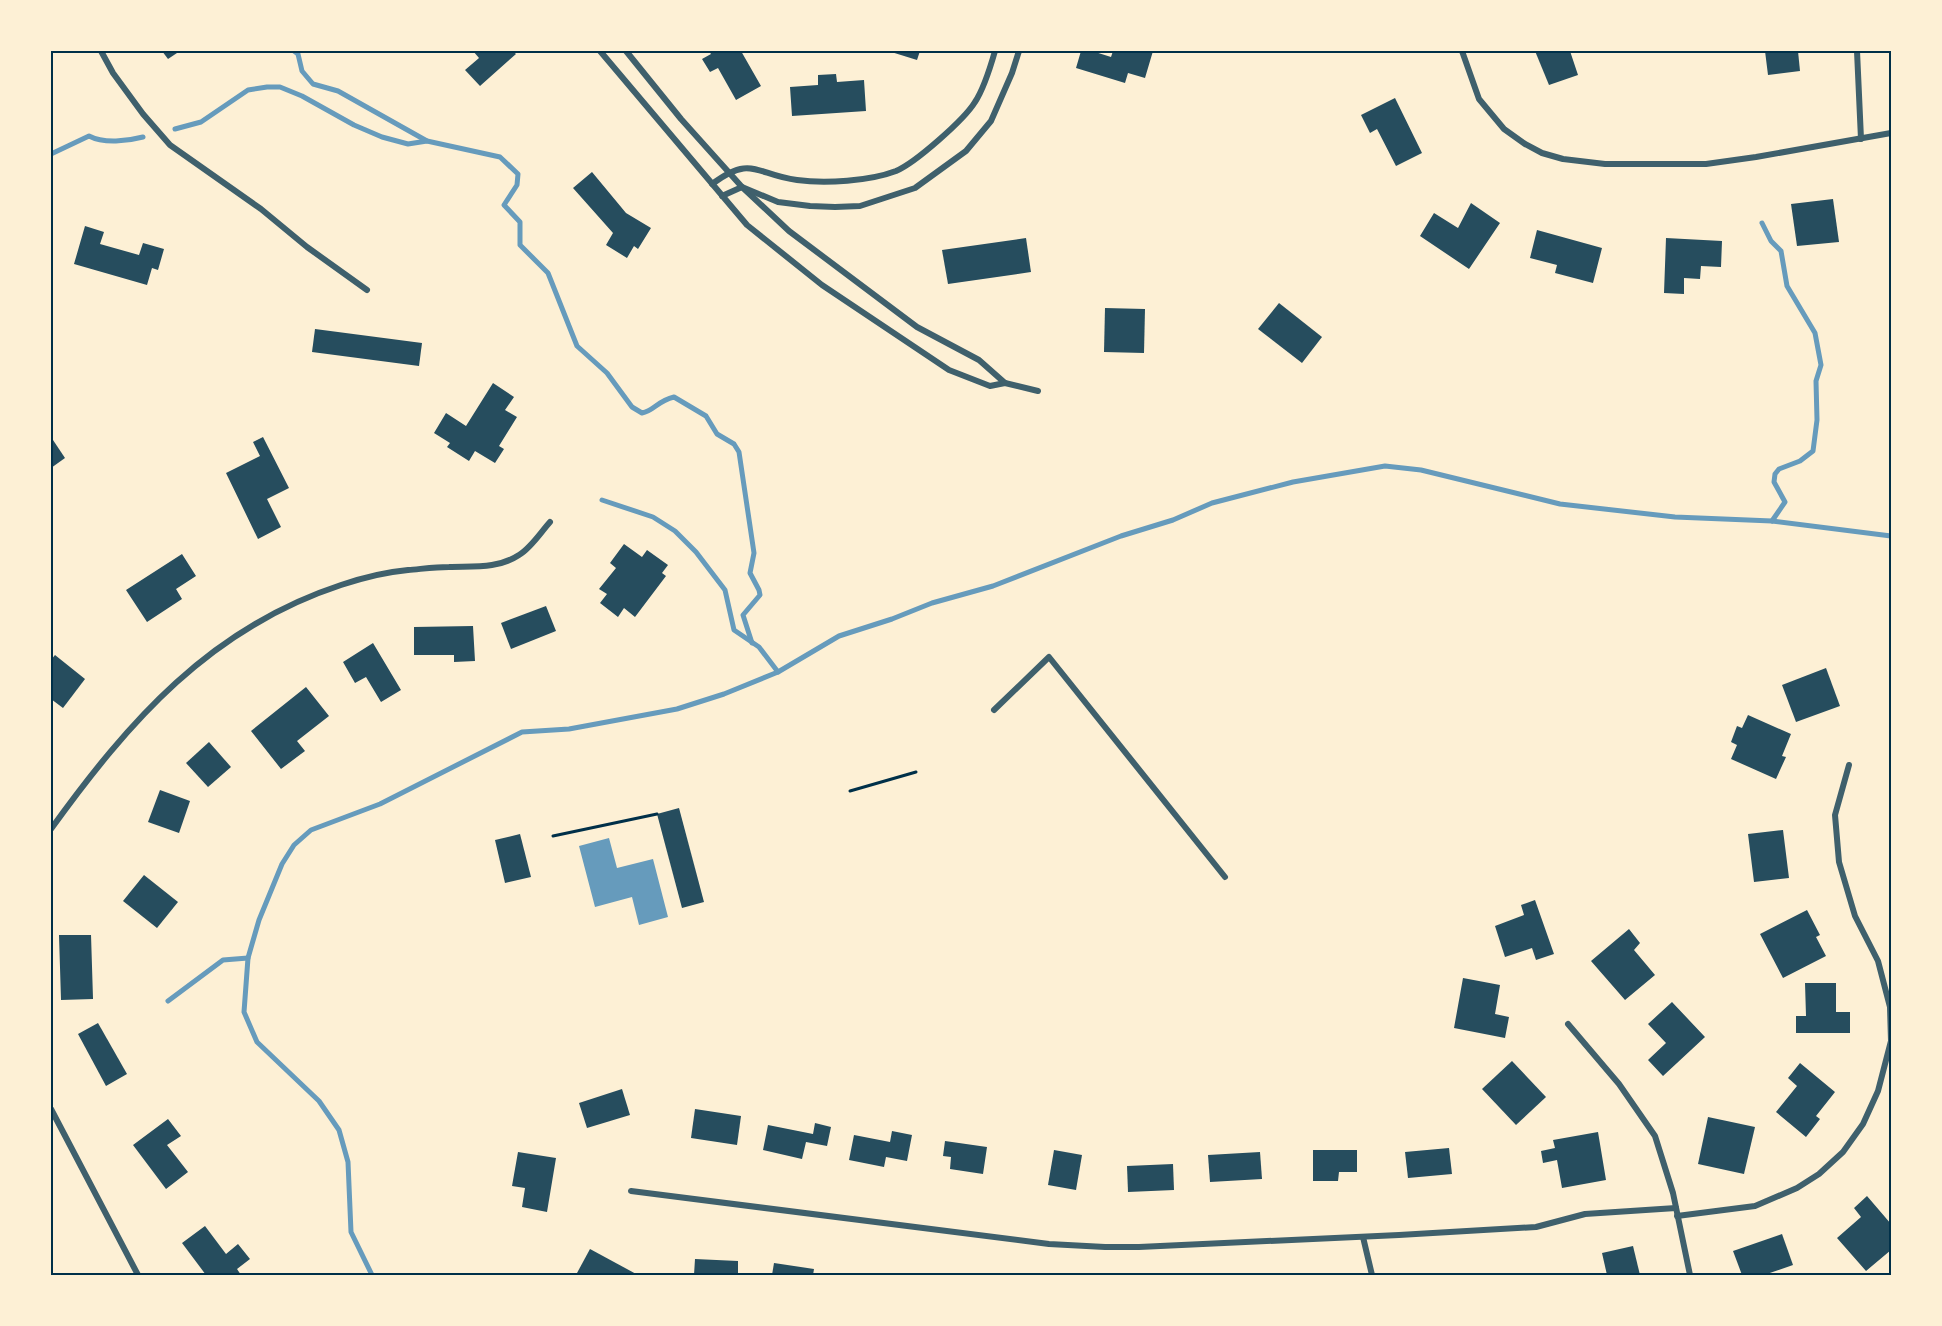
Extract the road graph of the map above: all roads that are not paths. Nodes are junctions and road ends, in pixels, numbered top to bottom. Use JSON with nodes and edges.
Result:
{"nodes":[{"id":1,"x":100,"y":51,"type":"edge"},
{"id":2,"x":600,"y":51,"type":"edge"},
{"id":3,"x":626,"y":51,"type":"edge"},
{"id":4,"x":995,"y":51,"type":"edge"},
{"id":5,"x":1019,"y":51,"type":"edge"},
{"id":6,"x":1462,"y":51,"type":"edge"},
{"id":7,"x":1857,"y":51,"type":"edge"},
{"id":8,"x":1891,"y":134,"type":"edge"},
{"id":9,"x":1861,"y":139,"type":"junction"},
{"id":10,"x":728,"y":172,"type":"junction"},
{"id":11,"x":712,"y":184,"type":"junction"},
{"id":12,"x":742,"y":187,"type":"junction"},
{"id":13,"x":722,"y":196,"type":"junction"},
{"id":14,"x":367,"y":290,"type":"dead end"},
{"id":15,"x":1005,"y":382,"type":"junction"},
{"id":16,"x":1038,"y":391,"type":"dead end"},
{"id":17,"x":550,"y":522,"type":"dead end"},
{"id":18,"x":994,"y":710,"type":"dead end"},
{"id":19,"x":1849,"y":765,"type":"dead end"},
{"id":20,"x":51,"y":829,"type":"edge"},
{"id":21,"x":1225,"y":877,"type":"dead end"},
{"id":22,"x":1568,"y":1024,"type":"dead end"},
{"id":23,"x":51,"y":1109,"type":"edge"},
{"id":24,"x":631,"y":1191,"type":"dead end"},
{"id":25,"x":1676,"y":1208,"type":"junction"},
{"id":26,"x":1677,"y":1216,"type":"junction"},
{"id":27,"x":1363,"y":1237,"type":"junction"},
{"id":28,"x":138,"y":1275,"type":"edge"},
{"id":29,"x":1372,"y":1275,"type":"edge"},
{"id":30,"x":1690,"y":1275,"type":"edge"}],
"edges":[{"from":1,"to":14,"type":"street"},
{"from":2,"to":11,"type":"street"},
{"from":3,"to":10,"type":"street"},
{"from":4,"to":10,"type":"street"},
{"from":5,"to":12,"type":"street"},
{"from":6,"to":9,"type":"street"},
{"from":7,"to":9,"type":"street"},
{"from":8,"to":9,"type":"street"},
{"from":10,"to":11,"type":"street"},
{"from":10,"to":12,"type":"street"},
{"from":11,"to":13,"type":"street"},
{"from":12,"to":13,"type":"street"},
{"from":12,"to":15,"type":"street"},
{"from":13,"to":15,"type":"street"},
{"from":15,"to":16,"type":"street"},
{"from":17,"to":20,"type":"street"},
{"from":18,"to":21,"type":"street"},
{"from":19,"to":26,"type":"street"},
{"from":22,"to":25,"type":"street"},
{"from":23,"to":28,"type":"street"},
{"from":24,"to":27,"type":"street"},
{"from":25,"to":26,"type":"street"},
{"from":25,"to":27,"type":"street"},
{"from":26,"to":30,"type":"street"},
{"from":27,"to":29,"type":"street"}]}
